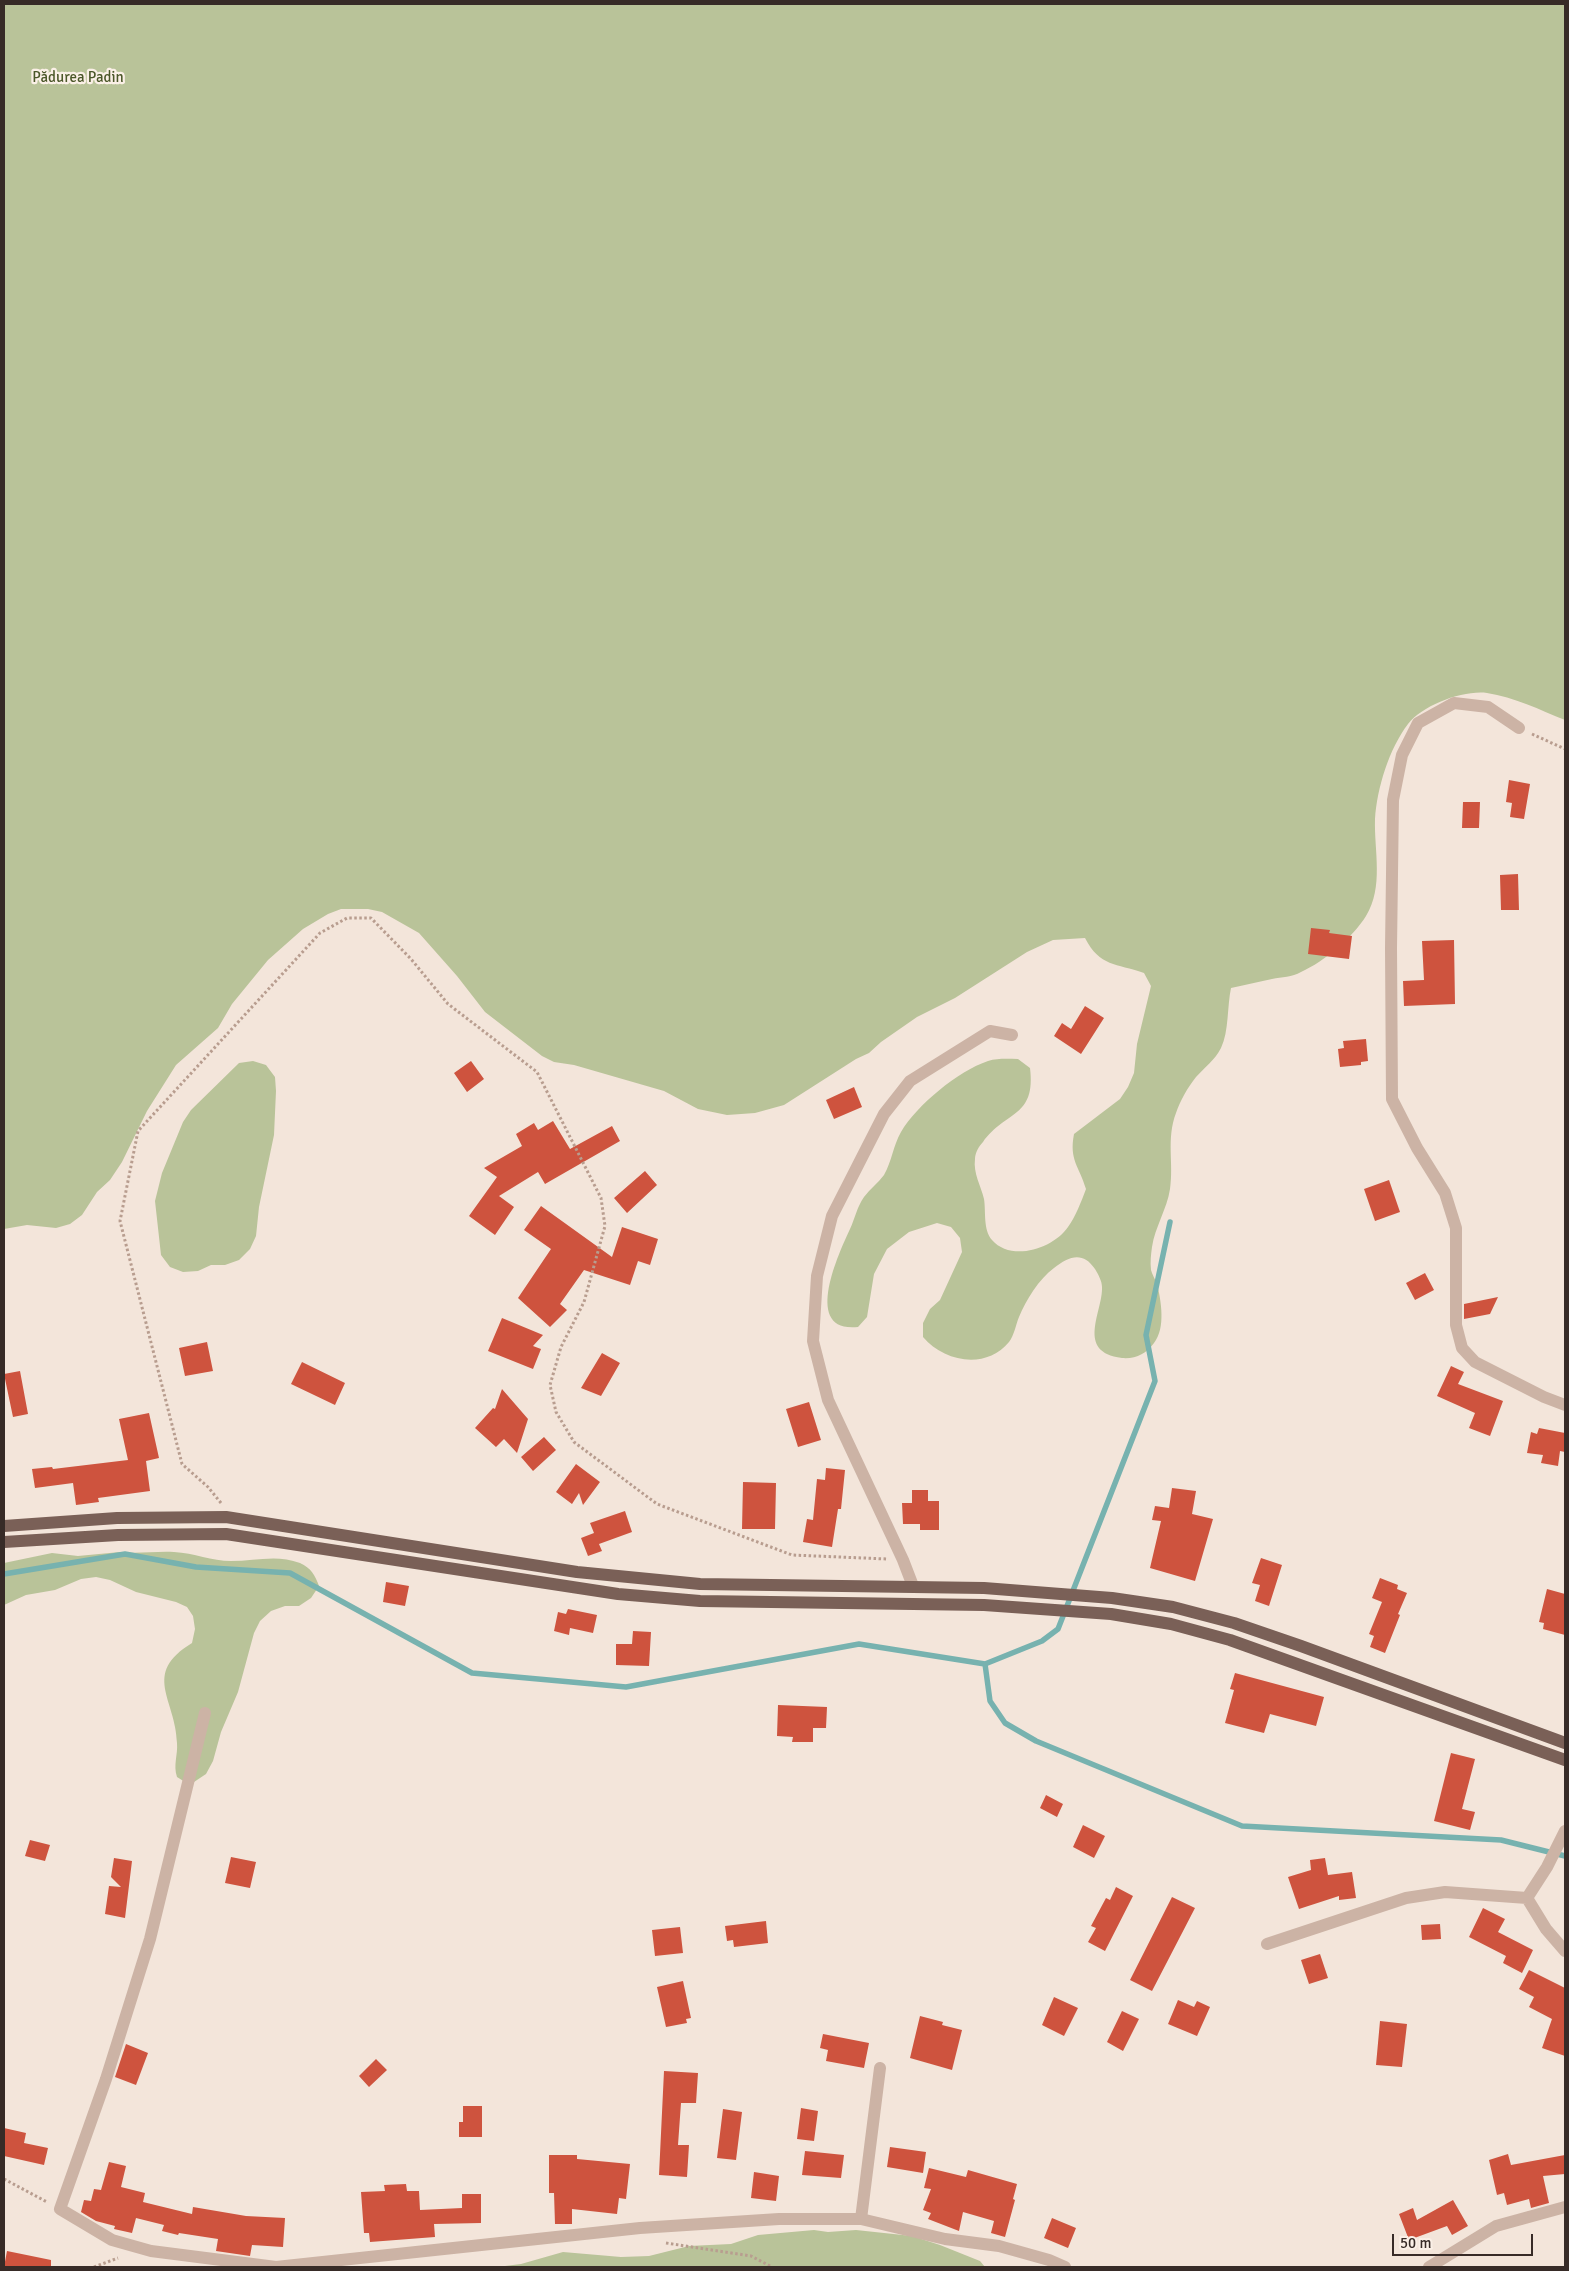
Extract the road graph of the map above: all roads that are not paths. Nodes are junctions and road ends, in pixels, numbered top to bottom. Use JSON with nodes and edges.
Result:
{"nodes":[{"id":1,"x":1519,"y":728,"type":"road end"},
{"id":2,"x":1012,"y":1035,"type":"dead end"},
{"id":3,"x":1565,"y":1405,"type":"edge"},
{"id":4,"x":4,"y":1526,"type":"edge"},
{"id":5,"x":4,"y":1542,"type":"edge"},
{"id":6,"x":913,"y":1586,"type":"junction"},
{"id":7,"x":205,"y":1713,"type":"dead end"},
{"id":8,"x":1565,"y":1743,"type":"edge"},
{"id":9,"x":1565,"y":1760,"type":"edge"},
{"id":10,"x":1563,"y":1835,"type":"edge"},
{"id":11,"x":1528,"y":1898,"type":"junction"},
{"id":12,"x":1267,"y":1944,"type":"dead end"},
{"id":13,"x":1565,"y":1952,"type":"edge"},
{"id":14,"x":880,"y":2068,"type":"dead end"},
{"id":15,"x":1565,"y":2207,"type":"edge"},
{"id":16,"x":861,"y":2219,"type":"junction"},
{"id":17,"x":1065,"y":2267,"type":"edge"},
{"id":18,"x":1429,"y":2267,"type":"edge"}],
"edges":[{"from":1,"to":3,"type":"street"},
{"from":2,"to":6,"type":"street"},
{"from":4,"to":6,"type":"main road"},
{"from":5,"to":9,"type":"main road"},
{"from":6,"to":8,"type":"main road"},
{"from":7,"to":16,"type":"street"},
{"from":10,"to":11,"type":"street"},
{"from":11,"to":12,"type":"street"},
{"from":11,"to":13,"type":"street"},
{"from":14,"to":16,"type":"street"},
{"from":15,"to":18,"type":"street"},
{"from":16,"to":17,"type":"street"}]}
